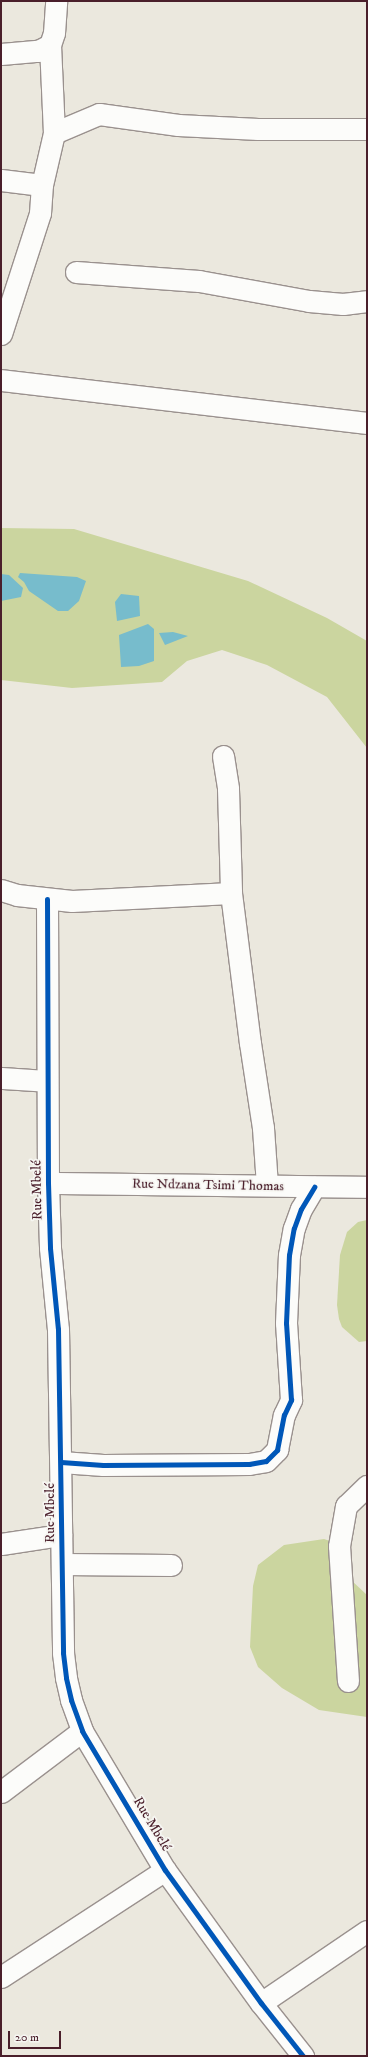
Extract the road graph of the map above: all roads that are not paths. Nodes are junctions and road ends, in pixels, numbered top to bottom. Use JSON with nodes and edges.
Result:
{"nodes":[{"id":1,"x":56,"y":1,"type":"edge"},
{"id":2,"x":50,"y":45,"type":"junction"},
{"id":3,"x":1,"y":54,"type":"edge"},
{"id":4,"x":367,"y":128,"type":"edge"},
{"id":5,"x":54,"y":133,"type":"junction"},
{"id":6,"x":1,"y":180,"type":"edge"},
{"id":7,"x":42,"y":185,"type":"junction"},
{"id":8,"x":76,"y":272,"type":"dead end"},
{"id":9,"x":367,"y":301,"type":"edge"},
{"id":10,"x":1,"y":334,"type":"edge"},
{"id":11,"x":1,"y":380,"type":"edge"},
{"id":12,"x":367,"y":423,"type":"edge"},
{"id":13,"x":223,"y":756,"type":"dead end"},
{"id":14,"x":1,"y":890,"type":"edge"},
{"id":15,"x":231,"y":893,"type":"junction"},
{"id":16,"x":48,"y":899,"type":"junction"},
{"id":17,"x":1,"y":1078,"type":"edge"},
{"id":18,"x":47,"y":1081,"type":"junction"},
{"id":19,"x":48,"y":1183,"type":"junction"},
{"id":20,"x":267,"y":1185,"type":"junction"},
{"id":21,"x":314,"y":1187,"type":"junction"},
{"id":22,"x":367,"y":1188,"type":"edge"},
{"id":23,"x":62,"y":1462,"type":"junction"},
{"id":24,"x":367,"y":1486,"type":"edge"},
{"id":25,"x":61,"y":1535,"type":"junction"},
{"id":26,"x":1,"y":1544,"type":"edge"},
{"id":27,"x":62,"y":1564,"type":"junction"},
{"id":28,"x":171,"y":1565,"type":"dead end"},
{"id":29,"x":348,"y":1681,"type":"dead end"},
{"id":30,"x":82,"y":1731,"type":"junction"},
{"id":31,"x":1,"y":1792,"type":"edge"},
{"id":32,"x":165,"y":1870,"type":"junction"},
{"id":33,"x":367,"y":1931,"type":"edge"},
{"id":34,"x":1,"y":1977,"type":"edge"},
{"id":35,"x":262,"y":2003,"type":"junction"},
{"id":36,"x":296,"y":2054,"type":"edge"}],
"edges":[{"from":1,"to":2,"type":"street"},
{"from":2,"to":3,"type":"street"},
{"from":2,"to":5,"type":"street"},
{"from":4,"to":5,"type":"street"},
{"from":5,"to":7,"type":"street"},
{"from":6,"to":7,"type":"street"},
{"from":7,"to":10,"type":"street"},
{"from":8,"to":9,"type":"street"},
{"from":11,"to":12,"type":"street"},
{"from":13,"to":15,"type":"street"},
{"from":14,"to":16,"type":"street"},
{"from":15,"to":16,"type":"street"},
{"from":15,"to":20,"type":"street"},
{"from":16,"to":18,"type":"street","name":"Rue Mbelé"},
{"from":17,"to":18,"type":"street"},
{"from":18,"to":19,"type":"street","name":"Rue Mbelé"},
{"from":19,"to":20,"type":"street","name":"Rue Ndzana Tsimi Thomas"},
{"from":19,"to":23,"type":"street","name":"Rue Mbelé"},
{"from":20,"to":21,"type":"street","name":"Rue Ndzana Tsimi Thomas"},
{"from":21,"to":22,"type":"street","name":"Rue Ndzana Tsimi Thomas"},
{"from":21,"to":23,"type":"street"},
{"from":23,"to":25,"type":"street","name":"Rue Mbelé"},
{"from":24,"to":29,"type":"street"},
{"from":25,"to":26,"type":"street"},
{"from":25,"to":27,"type":"street","name":"Rue Mbelé"},
{"from":27,"to":28,"type":"street"},
{"from":27,"to":30,"type":"street","name":"Rue Mbelé"},
{"from":30,"to":31,"type":"street"},
{"from":30,"to":32,"type":"street","name":"Rue Mbelé"},
{"from":32,"to":34,"type":"street"},
{"from":32,"to":35,"type":"street","name":"Rue Mbelé"},
{"from":33,"to":35,"type":"street"},
{"from":35,"to":36,"type":"street","name":"Rue Mbelé"}]}
